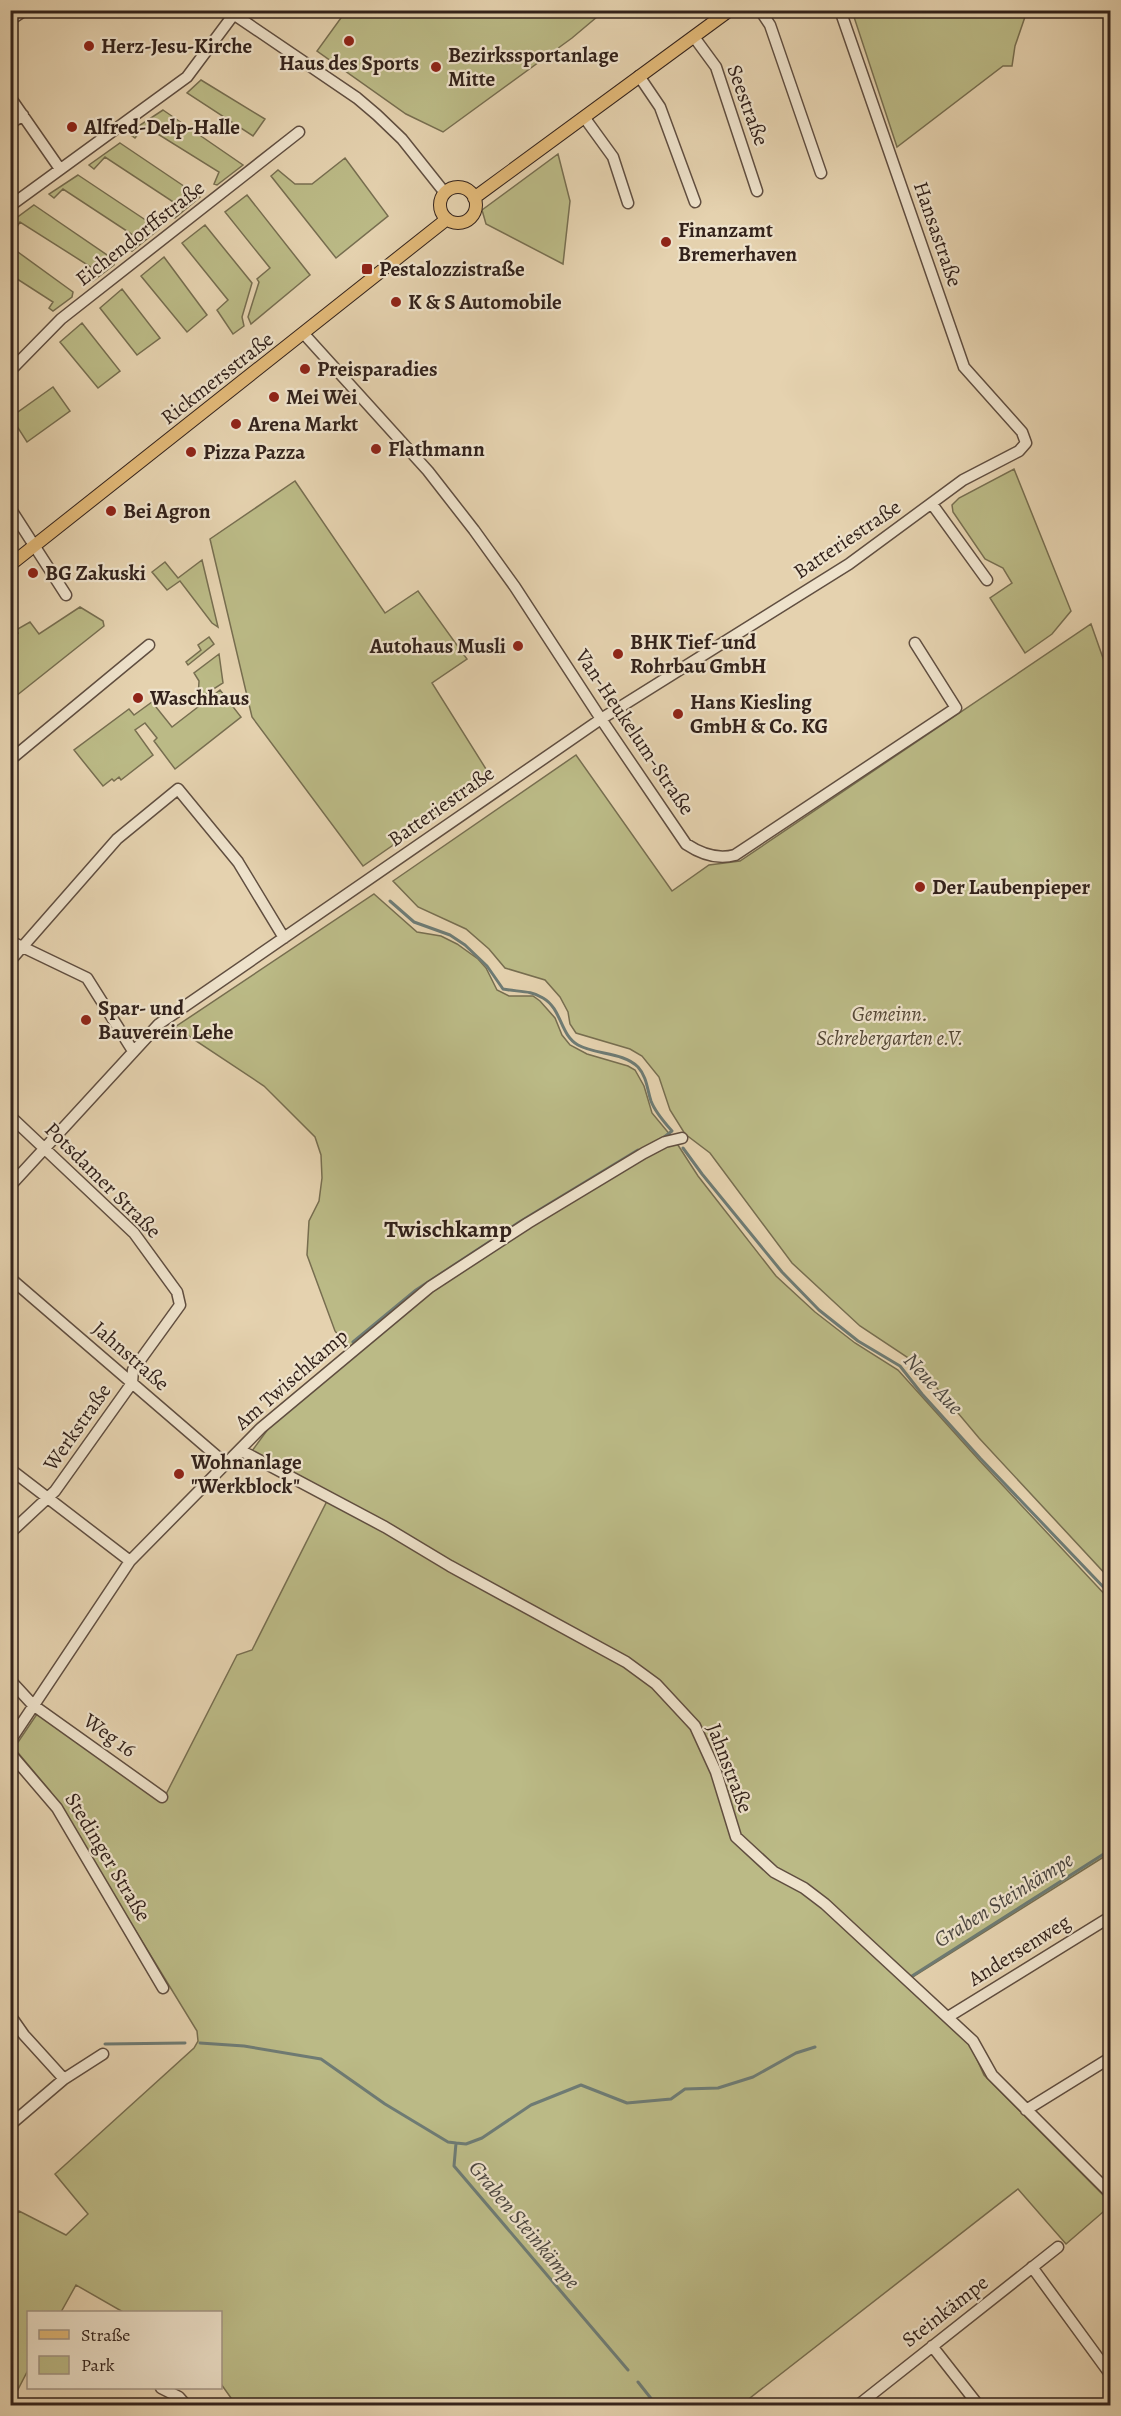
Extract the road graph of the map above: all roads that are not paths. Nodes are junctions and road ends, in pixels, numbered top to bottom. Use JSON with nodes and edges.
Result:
{"nodes":[{"id":1,"x":25,"y":10,"type":"edge"},
{"id":2,"x":730,"y":10,"type":"edge"},
{"id":3,"x":760,"y":10,"type":"edge"},
{"id":4,"x":840,"y":10,"type":"edge"},
{"id":5,"x":231,"y":12,"type":"edge"},
{"id":6,"x":10,"y":20,"type":"edge"},
{"id":7,"x":694,"y":37,"type":"junction"},
{"id":8,"x":639,"y":76,"type":"junction"},
{"id":9,"x":12,"y":102,"type":"edge"},
{"id":10,"x":23,"y":116,"type":"junction"},
{"id":11,"x":584,"y":117,"type":"junction"},
{"id":12,"x":10,"y":124,"type":"edge"},
{"id":13,"x":299,"y":132,"type":"dead end"},
{"id":14,"x":60,"y":169,"type":"junction"},
{"id":15,"x":821,"y":173,"type":"dead end"},
{"id":16,"x":757,"y":191,"type":"dead end"},
{"id":17,"x":445,"y":193,"type":"junction"},
{"id":18,"x":474,"y":198,"type":"junction"},
{"id":19,"x":694,"y":202,"type":"dead end"},
{"id":20,"x":628,"y":203,"type":"dead end"},
{"id":21,"x":10,"y":206,"type":"edge"},
{"id":22,"x":447,"y":219,"type":"junction"},
{"id":23,"x":304,"y":334,"type":"junction"},
{"id":24,"x":10,"y":371,"type":"edge"},
{"id":25,"x":1019,"y":451,"type":"joint"},
{"id":26,"x":932,"y":504,"type":"junction"},
{"id":27,"x":10,"y":508,"type":"edge"},
{"id":28,"x":34,"y":546,"type":"junction"},
{"id":29,"x":10,"y":565,"type":"edge"},
{"id":30,"x":987,"y":580,"type":"dead end"},
{"id":31,"x":66,"y":595,"type":"dead end"},
{"id":32,"x":915,"y":643,"type":"dead end"},
{"id":33,"x":149,"y":645,"type":"dead end"},
{"id":34,"x":601,"y":719,"type":"junction"},
{"id":35,"x":10,"y":760,"type":"edge"},
{"id":36,"x":284,"y":938,"type":"junction"},
{"id":37,"x":10,"y":941,"type":"edge"},
{"id":38,"x":22,"y":946,"type":"junction"},
{"id":39,"x":10,"y":961,"type":"edge"},
{"id":40,"x":133,"y":1051,"type":"junction"},
{"id":41,"x":10,"y":1116,"type":"edge"},
{"id":42,"x":682,"y":1138,"type":"dead end"},
{"id":43,"x":45,"y":1148,"type":"junction"},
{"id":44,"x":10,"y":1186,"type":"edge"},
{"id":45,"x":10,"y":1278,"type":"edge"},
{"id":46,"x":180,"y":1305,"type":"joint"},
{"id":47,"x":132,"y":1383,"type":"junction"},
{"id":48,"x":240,"y":1450,"type":"junction"},
{"id":49,"x":226,"y":1464,"type":"junction"},
{"id":50,"x":10,"y":1469,"type":"edge"},
{"id":51,"x":49,"y":1498,"type":"junction"},
{"id":52,"x":10,"y":1533,"type":"edge"},
{"id":53,"x":130,"y":1561,"type":"junction"},
{"id":54,"x":10,"y":1680,"type":"edge"},
{"id":55,"x":33,"y":1705,"type":"junction"},
{"id":56,"x":10,"y":1741,"type":"edge"},
{"id":57,"x":10,"y":1753,"type":"edge"},
{"id":58,"x":162,"y":1797,"type":"dead end"},
{"id":59,"x":1110,"y":1917,"type":"edge"},
{"id":60,"x":163,"y":1988,"type":"dead end"},
{"id":61,"x":10,"y":2015,"type":"edge"},
{"id":62,"x":948,"y":2017,"type":"junction"},
{"id":63,"x":103,"y":2054,"type":"dead end"},
{"id":64,"x":1110,"y":2058,"type":"edge"},
{"id":65,"x":64,"y":2079,"type":"junction"},
{"id":66,"x":1026,"y":2110,"type":"junction"},
{"id":67,"x":10,"y":2125,"type":"edge"},
{"id":68,"x":1110,"y":2193,"type":"edge"},
{"id":69,"x":1058,"y":2247,"type":"dead end"},
{"id":70,"x":1032,"y":2267,"type":"junction"},
{"id":71,"x":932,"y":2346,"type":"junction"},
{"id":72,"x":1110,"y":2374,"type":"edge"},
{"id":73,"x":162,"y":2389,"type":"edge"},
{"id":74,"x":187,"y":2406,"type":"edge"},
{"id":75,"x":857,"y":2406,"type":"edge"},
{"id":76,"x":979,"y":2406,"type":"edge"}],
"edges":[{"from":1,"to":6,"type":"street"},
{"from":2,"to":7,"type":"main road","name":"Rickmersstraße"},
{"from":3,"to":15,"type":"street"},
{"from":4,"to":25,"type":"street","name":"Hansastraße"},
{"from":5,"to":14,"type":"street"},
{"from":5,"to":17,"type":"street"},
{"from":7,"to":8,"type":"main road","name":"Rickmersstraße"},
{"from":7,"to":16,"type":"street","name":"Seestraße"},
{"from":8,"to":11,"type":"main road","name":"Rickmersstraße"},
{"from":8,"to":19,"type":"street"},
{"from":9,"to":10,"type":"street"},
{"from":10,"to":12,"type":"street"},
{"from":10,"to":14,"type":"street"},
{"from":11,"to":18,"type":"main road","name":"Rickmersstraße"},
{"from":11,"to":20,"type":"street"},
{"from":13,"to":24,"type":"street","name":"Eichendorffstraße"},
{"from":14,"to":21,"type":"street"},
{"from":17,"to":18,"type":"main road"},
{"from":17,"to":22,"type":"main road"},
{"from":18,"to":22,"type":"main road","name":"Rickmersstraße"},
{"from":22,"to":23,"type":"main road","name":"Rickmersstraße"},
{"from":23,"to":28,"type":"main road","name":"Rickmersstraße"},
{"from":23,"to":34,"type":"street","name":"Van-Heukelum-Straße"},
{"from":25,"to":26,"type":"street","name":"Batteriestraße"},
{"from":26,"to":30,"type":"street","name":"Batteriestraße"},
{"from":26,"to":34,"type":"street","name":"Batteriestraße"},
{"from":27,"to":28,"type":"street"},
{"from":28,"to":29,"type":"main road","name":"Rickmersstraße"},
{"from":28,"to":31,"type":"street"},
{"from":32,"to":34,"type":"street","name":"Van-Heukelum-Straße"},
{"from":33,"to":35,"type":"street"},
{"from":34,"to":36,"type":"street","name":"Batteriestraße"},
{"from":36,"to":38,"type":"street"},
{"from":36,"to":40,"type":"street","name":"Batteriestraße"},
{"from":37,"to":38,"type":"street"},
{"from":38,"to":39,"type":"street"},
{"from":38,"to":40,"type":"street"},
{"from":40,"to":43,"type":"street","name":"Batteriestraße"},
{"from":41,"to":43,"type":"street","name":"Potsdamer Straße"},
{"from":42,"to":48,"type":"street","name":"Am Twischkamp"},
{"from":43,"to":44,"type":"street","name":"Batteriestraße"},
{"from":43,"to":46,"type":"street","name":"Potsdamer Straße"},
{"from":45,"to":47,"type":"street","name":"Jahnstraße"},
{"from":46,"to":47,"type":"street","name":"Werkstraße"},
{"from":47,"to":49,"type":"street","name":"Jahnstraße"},
{"from":47,"to":51,"type":"street","name":"Werkstraße"},
{"from":48,"to":49,"type":"street","name":"Am Twischkamp"},
{"from":48,"to":62,"type":"street","name":"Jahnstraße"},
{"from":49,"to":53,"type":"street","name":"Am Twischkamp"},
{"from":50,"to":51,"type":"street"},
{"from":51,"to":52,"type":"street","name":"Werkstraße"},
{"from":51,"to":53,"type":"street"},
{"from":53,"to":55,"type":"street","name":"Am Twischkamp"},
{"from":54,"to":55,"type":"street","name":"Weg 16"},
{"from":55,"to":56,"type":"street","name":"Am Twischkamp"},
{"from":55,"to":58,"type":"street","name":"Weg 16"},
{"from":57,"to":60,"type":"street","name":"Stedinger Straße"},
{"from":59,"to":62,"type":"street","name":"Andersenweg"},
{"from":61,"to":65,"type":"street"},
{"from":62,"to":66,"type":"street","name":"Jahnstraße"},
{"from":63,"to":65,"type":"street"},
{"from":64,"to":66,"type":"street"},
{"from":65,"to":67,"type":"street"},
{"from":66,"to":68,"type":"street","name":"Jahnstraße"},
{"from":69,"to":70,"type":"street","name":"Steinkämpe"},
{"from":70,"to":71,"type":"street","name":"Steinkämpe"},
{"from":70,"to":72,"type":"street"},
{"from":71,"to":75,"type":"street","name":"Steinkämpe"},
{"from":71,"to":76,"type":"street"},
{"from":73,"to":74,"type":"street"}]}
